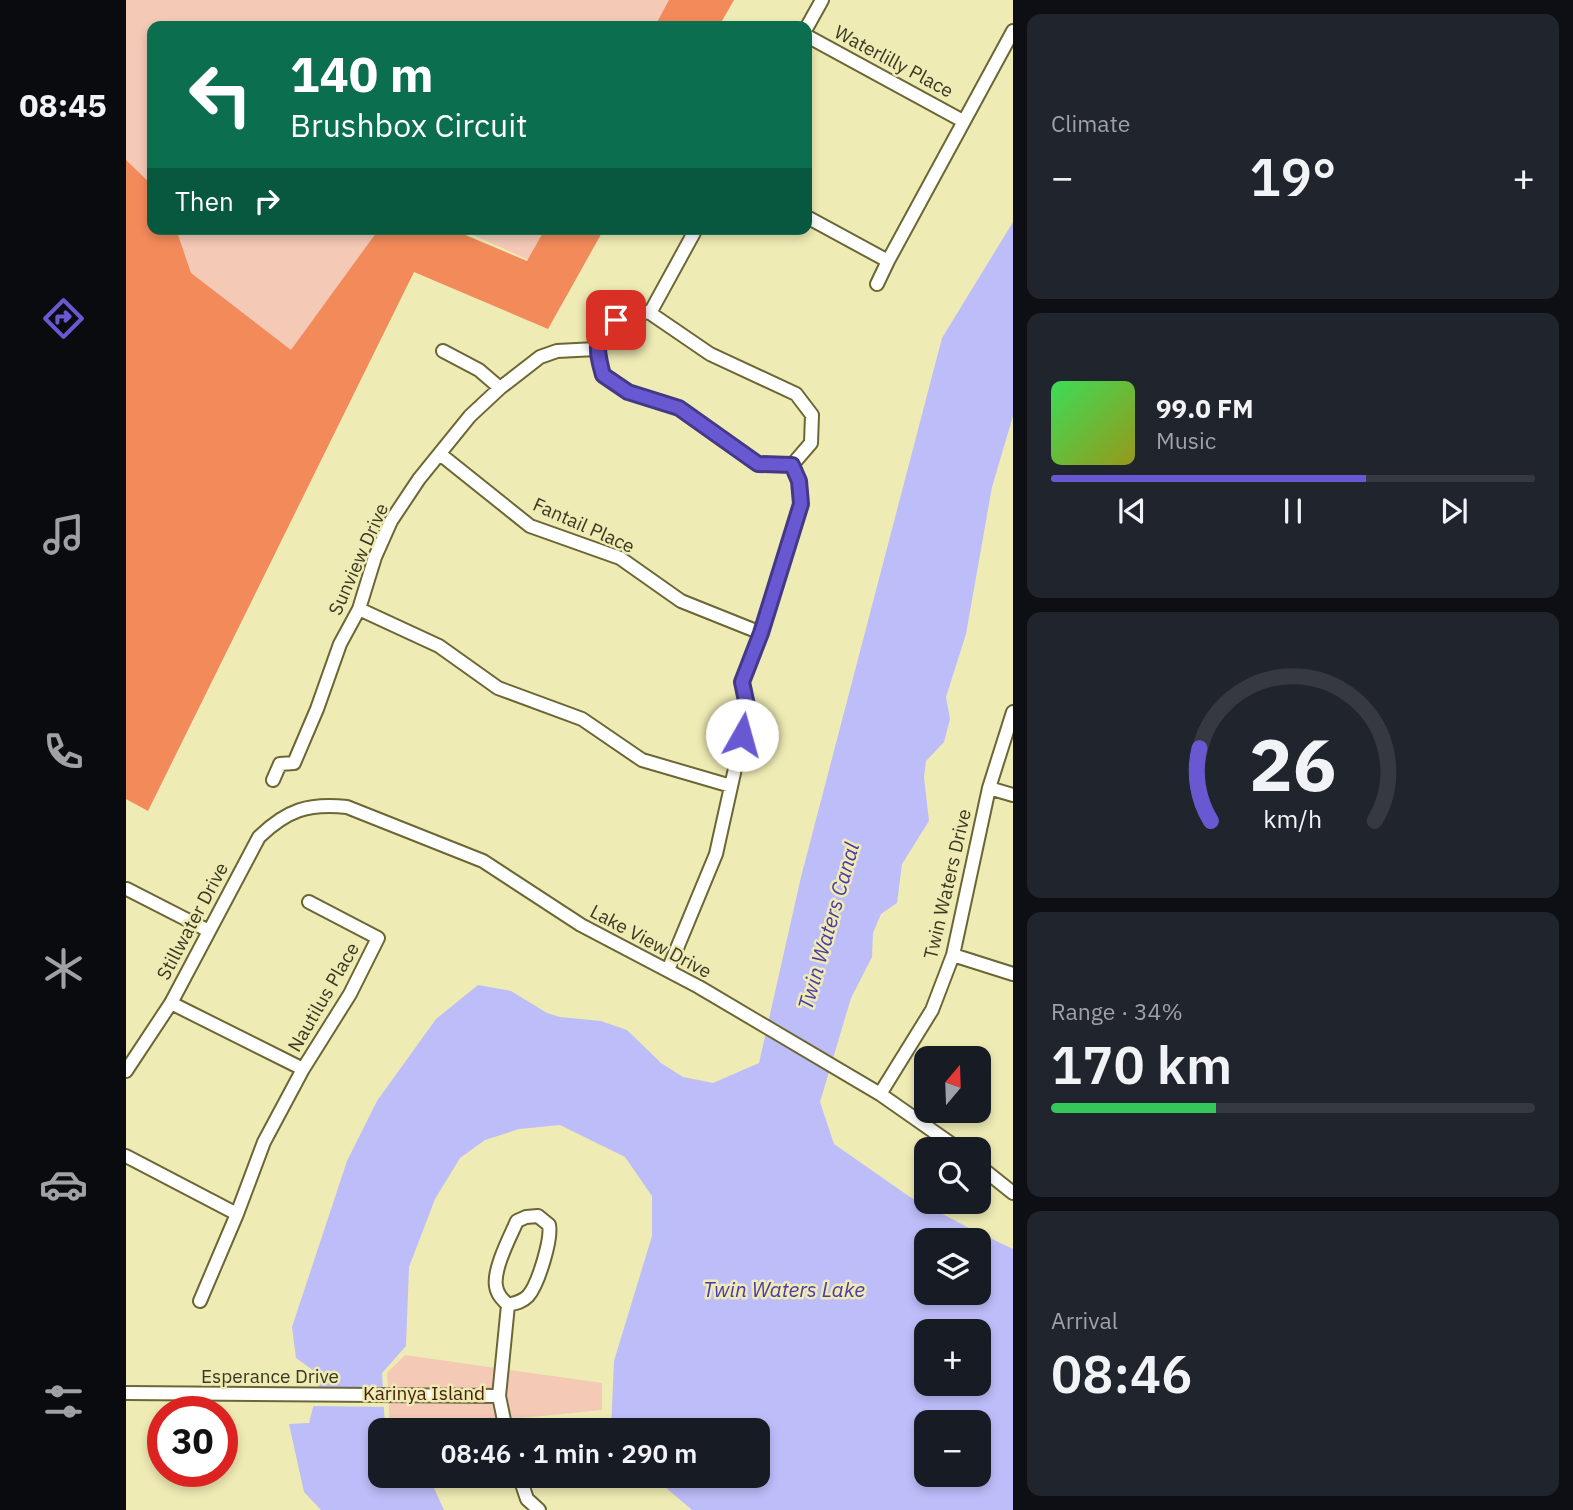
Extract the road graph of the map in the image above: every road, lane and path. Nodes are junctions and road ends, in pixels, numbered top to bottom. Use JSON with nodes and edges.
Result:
{"nodes":[{"id":1,"x":822,"y":0,"type":"edge"},
{"id":2,"x":810,"y":21,"type":"edge"},
{"id":3,"x":1013,"y":31,"type":"edge"},
{"id":4,"x":812,"y":39,"type":"edge"},
{"id":5,"x":962,"y":121,"type":"junction"},
{"id":6,"x":812,"y":221,"type":"edge"},
{"id":7,"x":693,"y":235,"type":"edge"},
{"id":8,"x":888,"y":261,"type":"junction"},
{"id":9,"x":877,"y":284,"type":"dead end"},
{"id":10,"x":650,"y":313,"type":"junction"},
{"id":11,"x":596,"y":349,"type":"junction"},
{"id":12,"x":443,"y":351,"type":"dead end"},
{"id":13,"x":500,"y":387,"type":"junction"},
{"id":14,"x":440,"y":454,"type":"junction"},
{"id":15,"x":792,"y":465,"type":"junction"},
{"id":16,"x":359,"y":609,"type":"junction"},
{"id":17,"x":761,"y":633,"type":"junction"},
{"id":18,"x":1013,"y":712,"type":"edge"},
{"id":19,"x":273,"y":780,"type":"dead end"},
{"id":20,"x":731,"y":786,"type":"junction"},
{"id":21,"x":989,"y":788,"type":"junction"},
{"id":22,"x":1013,"y":795,"type":"edge"},
{"id":23,"x":309,"y":806,"type":"joint"},
{"id":24,"x":127,"y":889,"type":"edge"},
{"id":25,"x":309,"y":902,"type":"dead end"},
{"id":26,"x":209,"y":931,"type":"junction"},
{"id":27,"x":953,"y":955,"type":"junction"},
{"id":28,"x":667,"y":970,"type":"junction"},
{"id":29,"x":1013,"y":974,"type":"edge"},
{"id":30,"x":170,"y":1003,"type":"junction"},
{"id":31,"x":127,"y":1068,"type":"edge"},
{"id":32,"x":303,"y":1069,"type":"junction"},
{"id":33,"x":880,"y":1094,"type":"junction"},
{"id":34,"x":941,"y":1137,"type":"edge"},
{"id":35,"x":126,"y":1156,"type":"edge"},
{"id":36,"x":991,"y":1175,"type":"edge"},
{"id":37,"x":1013,"y":1193,"type":"edge"},
{"id":38,"x":237,"y":1214,"type":"junction"},
{"id":39,"x":200,"y":1301,"type":"dead end"},
{"id":40,"x":508,"y":1305,"type":"junction"},
{"id":41,"x":126,"y":1393,"type":"edge"},
{"id":42,"x":499,"y":1396,"type":"junction"},
{"id":43,"x":504,"y":1418,"type":"edge"},
{"id":44,"x":523,"y":1488,"type":"edge"},
{"id":45,"x":539,"y":1510,"type":"edge"}],
"edges":[{"from":1,"to":2,"type":"street"},
{"from":3,"to":5,"type":"street","name":"Waterlilly Place"},
{"from":4,"to":5,"type":"street","name":"Waterlilly Place"},
{"from":5,"to":8,"type":"street","name":"Waterlilly Place"},
{"from":6,"to":8,"type":"street"},
{"from":7,"to":10,"type":"street"},
{"from":8,"to":9,"type":"street","name":"Waterlilly Place"},
{"from":10,"to":11,"type":"street"},
{"from":10,"to":15,"type":"street"},
{"from":11,"to":13,"type":"street","name":"Sunview Drive"},
{"from":11,"to":15,"type":"street"},
{"from":12,"to":13,"type":"street"},
{"from":13,"to":14,"type":"street","name":"Sunview Drive"},
{"from":14,"to":16,"type":"street","name":"Sunview Drive"},
{"from":14,"to":17,"type":"street","name":"Fantail Place"},
{"from":15,"to":17,"type":"street"},
{"from":16,"to":19,"type":"street","name":"Sunview Drive"},
{"from":16,"to":20,"type":"street"},
{"from":17,"to":20,"type":"street"},
{"from":18,"to":21,"type":"street","name":"Twin Waters Drive"},
{"from":20,"to":28,"type":"street"},
{"from":21,"to":22,"type":"street"},
{"from":21,"to":27,"type":"street","name":"Twin Waters Drive"},
{"from":23,"to":26,"type":"street","name":"Stillwater Drive"},
{"from":23,"to":28,"type":"street","name":"Lake View Drive"},
{"from":24,"to":26,"type":"street"},
{"from":25,"to":32,"type":"street","name":"Nautilus Place"},
{"from":26,"to":30,"type":"street","name":"Stillwater Drive"},
{"from":27,"to":29,"type":"street"},
{"from":27,"to":33,"type":"street","name":"Twin Waters Drive"},
{"from":28,"to":33,"type":"street","name":"Lake View Drive"},
{"from":30,"to":31,"type":"street","name":"Stillwater Drive"},
{"from":30,"to":32,"type":"street","name":"Nautilus Place"},
{"from":32,"to":38,"type":"street","name":"Nautilus Place"},
{"from":33,"to":34,"type":"street","name":"Lake View Drive"},
{"from":35,"to":38,"type":"street"},
{"from":36,"to":37,"type":"street"},
{"from":38,"to":39,"type":"street","name":"Nautilus Place"},
{"from":40,"to":40,"type":"street"},
{"from":40,"to":42,"type":"street"},
{"from":41,"to":42,"type":"street","name":"Esperance Drive"},
{"from":42,"to":43,"type":"street"},
{"from":44,"to":45,"type":"street"}]}
